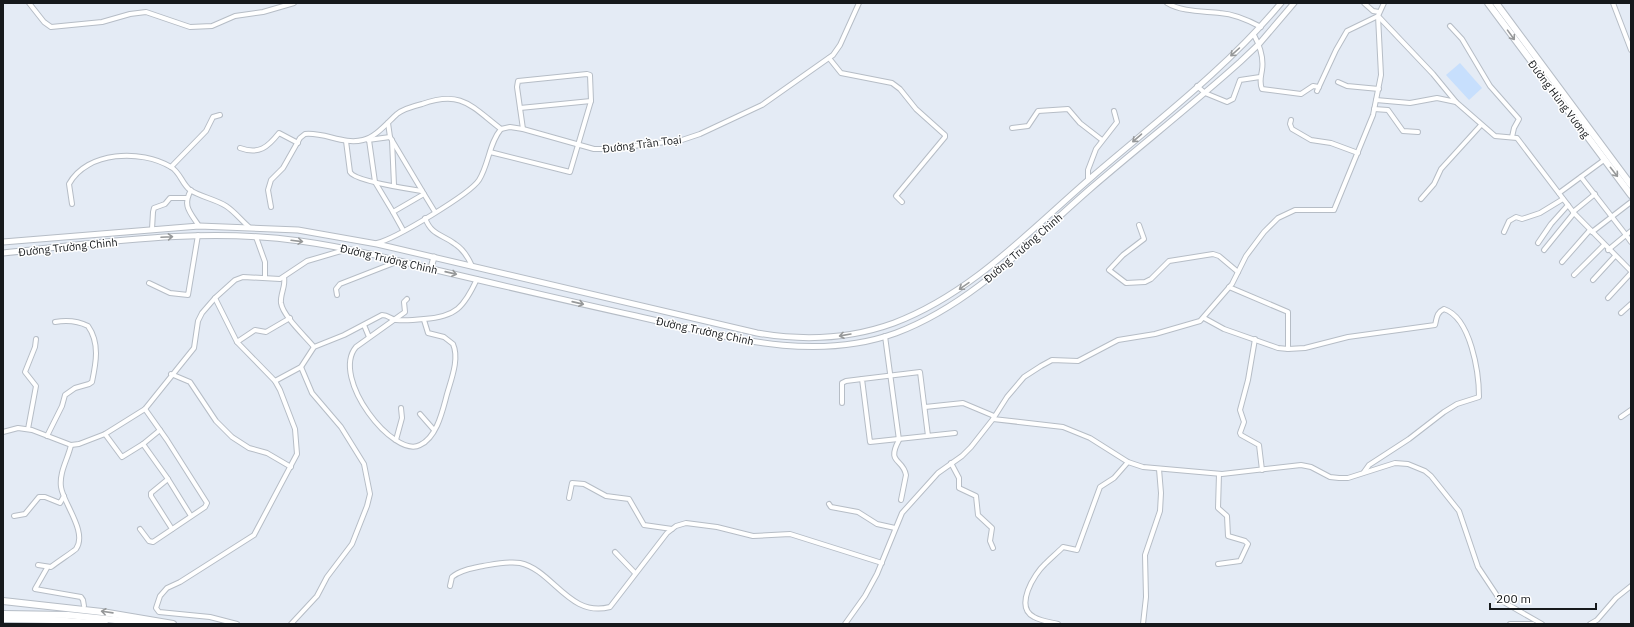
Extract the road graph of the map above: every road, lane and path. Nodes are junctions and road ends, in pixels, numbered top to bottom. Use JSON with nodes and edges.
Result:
{"nodes":[{"id":1,"x":29,"y":3,"type":"edge"},
{"id":2,"x":294,"y":3,"type":"edge"},
{"id":3,"x":859,"y":3,"type":"edge"},
{"id":4,"x":1167,"y":3,"type":"edge"},
{"id":5,"x":1281,"y":3,"type":"edge"},
{"id":6,"x":1294,"y":3,"type":"edge"},
{"id":7,"x":1364,"y":3,"type":"edge"},
{"id":8,"x":1384,"y":3,"type":"edge"},
{"id":9,"x":1488,"y":3,"type":"edge"},
{"id":10,"x":1496,"y":3,"type":"edge"},
{"id":11,"x":1613,"y":3,"type":"edge"},
{"id":12,"x":1379,"y":14,"type":"junction"},
{"id":13,"x":1450,"y":26,"type":"dead end"},
{"id":14,"x":1261,"y":27,"type":"junction"},
{"id":15,"x":1254,"y":35,"type":"junction"},
{"id":16,"x":1259,"y":44,"type":"junction"},
{"id":17,"x":1631,"y":50,"type":"edge"},
{"id":18,"x":829,"y":58,"type":"junction"},
{"id":19,"x":1260,"y":77,"type":"junction"},
{"id":20,"x":1338,"y":82,"type":"dead end"},
{"id":21,"x":1197,"y":86,"type":"junction"},
{"id":22,"x":1379,"y":89,"type":"junction"},
{"id":23,"x":1205,"y":93,"type":"junction"},
{"id":24,"x":1376,"y":100,"type":"junction"},
{"id":25,"x":591,"y":101,"type":"junction"},
{"id":26,"x":1456,"y":102,"type":"junction"},
{"id":27,"x":520,"y":108,"type":"junction"},
{"id":28,"x":1374,"y":110,"type":"junction"},
{"id":29,"x":1114,"y":111,"type":"dead end"},
{"id":30,"x":220,"y":115,"type":"dead end"},
{"id":31,"x":1291,"y":120,"type":"dead end"},
{"id":32,"x":388,"y":123,"type":"junction"},
{"id":33,"x":1481,"y":125,"type":"junction"},
{"id":34,"x":1012,"y":128,"type":"dead end"},
{"id":35,"x":501,"y":129,"type":"junction"},
{"id":36,"x":523,"y":129,"type":"junction"},
{"id":37,"x":1418,"y":132,"type":"dead end"},
{"id":38,"x":1512,"y":137,"type":"junction"},
{"id":39,"x":391,"y":139,"type":"junction"},
{"id":40,"x":367,"y":140,"type":"junction"},
{"id":41,"x":1102,"y":140,"type":"junction"},
{"id":42,"x":346,"y":141,"type":"junction"},
{"id":43,"x":298,"y":143,"type":"junction"},
{"id":44,"x":579,"y":146,"type":"junction"},
{"id":45,"x":240,"y":148,"type":"dead end"},
{"id":46,"x":490,"y":152,"type":"junction"},
{"id":47,"x":1358,"y":152,"type":"junction"},
{"id":48,"x":1604,"y":160,"type":"junction"},
{"id":49,"x":171,"y":167,"type":"junction"},
{"id":50,"x":1581,"y":177,"type":"junction"},
{"id":51,"x":415,"y":180,"type":"junction"},
{"id":52,"x":1088,"y":180,"type":"junction"},
{"id":53,"x":375,"y":182,"type":"junction"},
{"id":54,"x":1631,"y":184,"type":"edge"},
{"id":55,"x":394,"y":185,"type":"junction"},
{"id":56,"x":410,"y":189,"type":"junction"},
{"id":57,"x":191,"y":190,"type":"junction"},
{"id":58,"x":423,"y":193,"type":"junction"},
{"id":59,"x":1559,"y":193,"type":"junction"},
{"id":60,"x":1594,"y":194,"type":"junction"},
{"id":61,"x":1631,"y":194,"type":"edge"},
{"id":62,"x":186,"y":198,"type":"junction"},
{"id":63,"x":1421,"y":199,"type":"dead end"},
{"id":64,"x":1563,"y":199,"type":"junction"},
{"id":65,"x":902,"y":202,"type":"dead end"},
{"id":66,"x":1631,"y":202,"type":"edge"},
{"id":67,"x":72,"y":204,"type":"dead end"},
{"id":68,"x":1568,"y":205,"type":"junction"},
{"id":69,"x":271,"y":208,"type":"dead end"},
{"id":70,"x":393,"y":212,"type":"junction"},
{"id":71,"x":435,"y":212,"type":"junction"},
{"id":72,"x":1573,"y":212,"type":"junction"},
{"id":73,"x":1612,"y":217,"type":"junction"},
{"id":74,"x":425,"y":218,"type":"junction"},
{"id":75,"x":1138,"y":225,"type":"dead end"},
{"id":76,"x":199,"y":226,"type":"junction"},
{"id":77,"x":249,"y":227,"type":"junction"},
{"id":78,"x":150,"y":229,"type":"junction"},
{"id":79,"x":404,"y":230,"type":"junction"},
{"id":80,"x":1591,"y":231,"type":"junction"},
{"id":81,"x":1631,"y":231,"type":"edge"},
{"id":82,"x":1504,"y":232,"type":"dead end"},
{"id":83,"x":198,"y":235,"type":"junction"},
{"id":84,"x":1626,"y":235,"type":"junction"},
{"id":85,"x":256,"y":237,"type":"junction"},
{"id":86,"x":147,"y":239,"type":"junction"},
{"id":87,"x":3,"y":242,"type":"edge"},
{"id":88,"x":1631,"y":242,"type":"edge"},
{"id":89,"x":1538,"y":243,"type":"dead end"},
{"id":90,"x":377,"y":244,"type":"junction"},
{"id":91,"x":1604,"y":245,"type":"junction"},
{"id":92,"x":349,"y":249,"type":"junction"},
{"id":93,"x":1544,"y":250,"type":"dead end"},
{"id":94,"x":1608,"y":250,"type":"junction"},
{"id":95,"x":3,"y":253,"type":"edge"},
{"id":96,"x":1615,"y":256,"type":"junction"},
{"id":97,"x":434,"y":257,"type":"junction"},
{"id":98,"x":400,"y":261,"type":"junction"},
{"id":99,"x":1562,"y":262,"type":"dead end"},
{"id":100,"x":472,"y":266,"type":"junction"},
{"id":101,"x":432,"y":268,"type":"junction"},
{"id":102,"x":1631,"y":271,"type":"edge"},
{"id":103,"x":1238,"y":272,"type":"junction"},
{"id":104,"x":1574,"y":275,"type":"dead end"},
{"id":105,"x":284,"y":277,"type":"junction"},
{"id":106,"x":265,"y":278,"type":"junction"},
{"id":107,"x":477,"y":279,"type":"junction"},
{"id":108,"x":1593,"y":280,"type":"dead end"},
{"id":109,"x":148,"y":283,"type":"dead end"},
{"id":110,"x":1229,"y":287,"type":"junction"},
{"id":111,"x":337,"y":295,"type":"dead end"},
{"id":112,"x":215,"y":298,"type":"junction"},
{"id":113,"x":1608,"y":298,"type":"dead end"},
{"id":114,"x":407,"y":299,"type":"dead end"},
{"id":115,"x":1631,"y":304,"type":"edge"},
{"id":116,"x":917,"y":313,"type":"junction"},
{"id":117,"x":1621,"y":313,"type":"dead end"},
{"id":118,"x":290,"y":318,"type":"junction"},
{"id":119,"x":1204,"y":318,"type":"junction"},
{"id":120,"x":395,"y":320,"type":"junction"},
{"id":121,"x":424,"y":320,"type":"junction"},
{"id":122,"x":56,"y":322,"type":"dead end"},
{"id":123,"x":921,"y":322,"type":"junction"},
{"id":124,"x":364,"y":325,"type":"junction"},
{"id":125,"x":765,"y":334,"type":"junction"},
{"id":126,"x":885,"y":336,"type":"junction"},
{"id":127,"x":369,"y":337,"type":"junction"},
{"id":128,"x":36,"y":339,"type":"dead end"},
{"id":129,"x":1255,"y":339,"type":"junction"},
{"id":130,"x":237,"y":342,"type":"junction"},
{"id":131,"x":763,"y":343,"type":"junction"},
{"id":132,"x":314,"y":346,"type":"junction"},
{"id":133,"x":1288,"y":349,"type":"junction"},
{"id":134,"x":301,"y":366,"type":"junction"},
{"id":135,"x":171,"y":374,"type":"junction"},
{"id":136,"x":891,"y":376,"type":"junction"},
{"id":137,"x":862,"y":379,"type":"junction"},
{"id":138,"x":275,"y":381,"type":"junction"},
{"id":139,"x":842,"y":403,"type":"dead end"},
{"id":140,"x":925,"y":407,"type":"junction"},
{"id":141,"x":401,"y":408,"type":"dead end"},
{"id":142,"x":145,"y":409,"type":"junction"},
{"id":143,"x":1631,"y":410,"type":"edge"},
{"id":144,"x":420,"y":414,"type":"dead end"},
{"id":145,"x":1621,"y":417,"type":"dead end"},
{"id":146,"x":993,"y":418,"type":"junction"},
{"id":147,"x":28,"y":429,"type":"junction"},
{"id":148,"x":160,"y":430,"type":"junction"},
{"id":149,"x":434,"y":430,"type":"junction"},
{"id":150,"x":3,"y":432,"type":"edge"},
{"id":151,"x":955,"y":433,"type":"dead end"},
{"id":152,"x":105,"y":434,"type":"junction"},
{"id":153,"x":47,"y":436,"type":"junction"},
{"id":154,"x":928,"y":436,"type":"junction"},
{"id":155,"x":396,"y":440,"type":"junction"},
{"id":156,"x":899,"y":440,"type":"junction"},
{"id":157,"x":142,"y":444,"type":"junction"},
{"id":158,"x":71,"y":445,"type":"junction"},
{"id":159,"x":1128,"y":462,"type":"junction"},
{"id":160,"x":952,"y":463,"type":"junction"},
{"id":161,"x":291,"y":468,"type":"junction"},
{"id":162,"x":1159,"y":469,"type":"junction"},
{"id":163,"x":1262,"y":470,"type":"junction"},
{"id":164,"x":1364,"y":472,"type":"junction"},
{"id":165,"x":1219,"y":474,"type":"junction"},
{"id":166,"x":168,"y":480,"type":"junction"},
{"id":167,"x":64,"y":496,"type":"junction"},
{"id":168,"x":569,"y":498,"type":"dead end"},
{"id":169,"x":901,"y":500,"type":"dead end"},
{"id":170,"x":829,"y":504,"type":"dead end"},
{"id":171,"x":14,"y":516,"type":"dead end"},
{"id":172,"x":191,"y":516,"type":"junction"},
{"id":173,"x":895,"y":528,"type":"junction"},
{"id":174,"x":140,"y":529,"type":"dead end"},
{"id":175,"x":172,"y":529,"type":"junction"},
{"id":176,"x":672,"y":529,"type":"junction"},
{"id":177,"x":993,"y":548,"type":"dead end"},
{"id":178,"x":615,"y":552,"type":"dead end"},
{"id":179,"x":882,"y":563,"type":"junction"},
{"id":180,"x":1218,"y":564,"type":"dead end"},
{"id":181,"x":38,"y":565,"type":"dead end"},
{"id":182,"x":47,"y":568,"type":"junction"},
{"id":183,"x":635,"y":573,"type":"junction"},
{"id":184,"x":450,"y":586,"type":"dead end"},
{"id":185,"x":1631,"y":586,"type":"edge"},
{"id":186,"x":3,"y":601,"type":"edge"},
{"id":187,"x":84,"y":606,"type":"dead end"},
{"id":188,"x":3,"y":614,"type":"edge"},
{"id":189,"x":3,"y":619,"type":"edge"},
{"id":190,"x":105,"y":624,"type":"edge"},
{"id":191,"x":153,"y":624,"type":"edge"},
{"id":192,"x":173,"y":624,"type":"edge"},
{"id":193,"x":237,"y":624,"type":"edge"},
{"id":194,"x":290,"y":624,"type":"edge"},
{"id":195,"x":845,"y":624,"type":"edge"},
{"id":196,"x":1058,"y":624,"type":"edge"},
{"id":197,"x":1143,"y":624,"type":"edge"},
{"id":198,"x":1510,"y":624,"type":"edge"},
{"id":199,"x":1533,"y":624,"type":"edge"},
{"id":200,"x":1542,"y":624,"type":"edge"},
{"id":201,"x":1590,"y":624,"type":"edge"}],
"edges":[{"from":1,"to":2,"type":"street"},
{"from":3,"to":18,"type":"street","name":"Đường Trần Toại"},
{"from":4,"to":14,"type":"street"},
{"from":5,"to":14,"type":"main road","name":"Đường Trường Chinh"},
{"from":6,"to":16,"type":"main road","name":"Đường Trường Chinh"},
{"from":7,"to":12,"type":"street"},
{"from":8,"to":12,"type":"street"},
{"from":9,"to":48,"type":"highway","name":"Đường Hùng Vương","one_way":true},
{"from":10,"to":54,"type":"highway","name":"Đường Hùng Vương"},
{"from":11,"to":17,"type":"street"},
{"from":12,"to":19,"type":"street"},
{"from":12,"to":22,"type":"street"},
{"from":12,"to":26,"type":"street"},
{"from":13,"to":38,"type":"street"},
{"from":14,"to":15,"type":"main road","name":"Đường Trường Chinh"},
{"from":15,"to":16,"type":"street"},
{"from":15,"to":21,"type":"main road","name":"Đường Trường Chinh","one_way":true},
{"from":16,"to":19,"type":"street"},
{"from":16,"to":23,"type":"main road","name":"Đường Trường Chinh"},
{"from":18,"to":44,"type":"street","name":"Đường Trần Toại"},
{"from":18,"to":65,"type":"street"},
{"from":19,"to":23,"type":"street"},
{"from":20,"to":22,"type":"street"},
{"from":21,"to":23,"type":"street"},
{"from":21,"to":52,"type":"main road","name":"Đường Trường Chinh","one_way":true},
{"from":22,"to":24,"type":"street"},
{"from":23,"to":123,"type":"main road","name":"Đường Trường Chinh"},
{"from":24,"to":26,"type":"street"},
{"from":24,"to":28,"type":"street"},
{"from":25,"to":27,"type":"street"},
{"from":25,"to":27,"type":"street"},
{"from":25,"to":44,"type":"street"},
{"from":26,"to":33,"type":"street"},
{"from":27,"to":36,"type":"street"},
{"from":28,"to":37,"type":"street"},
{"from":28,"to":47,"type":"street"},
{"from":29,"to":41,"type":"street"},
{"from":30,"to":49,"type":"street"},
{"from":31,"to":47,"type":"street"},
{"from":32,"to":35,"type":"street"},
{"from":32,"to":39,"type":"street"},
{"from":32,"to":40,"type":"street"},
{"from":33,"to":38,"type":"street"},
{"from":33,"to":63,"type":"street"},
{"from":34,"to":41,"type":"street"},
{"from":35,"to":36,"type":"street","name":"Đường Trần Toại"},
{"from":35,"to":46,"type":"street"},
{"from":36,"to":44,"type":"street","name":"Đường Trần Toại"},
{"from":38,"to":59,"type":"street"},
{"from":39,"to":40,"type":"street"},
{"from":39,"to":51,"type":"street"},
{"from":39,"to":55,"type":"street"},
{"from":40,"to":42,"type":"street"},
{"from":40,"to":53,"type":"street"},
{"from":41,"to":52,"type":"street"},
{"from":42,"to":43,"type":"street"},
{"from":42,"to":53,"type":"street"},
{"from":43,"to":45,"type":"street"},
{"from":43,"to":69,"type":"street"},
{"from":44,"to":46,"type":"street"},
{"from":46,"to":71,"type":"street"},
{"from":47,"to":103,"type":"street"},
{"from":48,"to":50,"type":"street"},
{"from":48,"to":61,"type":"highway","name":"Đường Hùng Vương","one_way":true},
{"from":49,"to":57,"type":"street"},
{"from":49,"to":67,"type":"street"},
{"from":50,"to":59,"type":"street"},
{"from":50,"to":60,"type":"street"},
{"from":51,"to":56,"type":"street"},
{"from":51,"to":58,"type":"street"},
{"from":52,"to":116,"type":"main road","name":"Đường Trường Chinh","one_way":true},
{"from":53,"to":55,"type":"street"},
{"from":53,"to":70,"type":"street"},
{"from":55,"to":56,"type":"street"},
{"from":56,"to":58,"type":"street"},
{"from":57,"to":62,"type":"street"},
{"from":57,"to":77,"type":"street"},
{"from":58,"to":70,"type":"street"},
{"from":58,"to":71,"type":"street"},
{"from":59,"to":64,"type":"street"},
{"from":60,"to":72,"type":"street"},
{"from":60,"to":73,"type":"street"},
{"from":62,"to":76,"type":"street"},
{"from":62,"to":78,"type":"street"},
{"from":64,"to":68,"type":"street"},
{"from":64,"to":82,"type":"street"},
{"from":66,"to":73,"type":"street"},
{"from":68,"to":72,"type":"street"},
{"from":68,"to":89,"type":"street"},
{"from":70,"to":79,"type":"street"},
{"from":71,"to":74,"type":"street"},
{"from":72,"to":80,"type":"street"},
{"from":72,"to":93,"type":"street"},
{"from":73,"to":80,"type":"street"},
{"from":73,"to":84,"type":"street"},
{"from":74,"to":79,"type":"street"},
{"from":74,"to":100,"type":"street"},
{"from":75,"to":103,"type":"street"},
{"from":76,"to":77,"type":"main road","name":"Đường Trường Chinh"},
{"from":76,"to":78,"type":"main road","name":"Đường Trường Chinh"},
{"from":77,"to":90,"type":"main road","name":"Đường Trường Chinh"},
{"from":78,"to":86,"type":"main road"},
{"from":78,"to":87,"type":"main road","name":"Đường Trường Chinh"},
{"from":79,"to":90,"type":"street"},
{"from":80,"to":91,"type":"street"},
{"from":80,"to":99,"type":"street"},
{"from":81,"to":84,"type":"street"},
{"from":83,"to":85,"type":"main road","name":"Đường Trường Chinh"},
{"from":86,"to":83,"type":"main road","name":"Đường Trường Chinh","one_way":true},
{"from":83,"to":109,"type":"street"},
{"from":84,"to":88,"type":"street"},
{"from":84,"to":94,"type":"street"},
{"from":85,"to":92,"type":"main road","name":"Đường Trường Chinh","one_way":true},
{"from":85,"to":106,"type":"street"},
{"from":86,"to":95,"type":"main road","name":"Đường Trường Chinh"},
{"from":90,"to":97,"type":"main road","name":"Đường Trường Chinh"},
{"from":91,"to":94,"type":"street"},
{"from":91,"to":104,"type":"street"},
{"from":92,"to":98,"type":"main road","name":"Đường Trường Chinh"},
{"from":92,"to":105,"type":"street"},
{"from":94,"to":96,"type":"street"},
{"from":96,"to":102,"type":"street"},
{"from":96,"to":108,"type":"street"},
{"from":97,"to":100,"type":"main road","name":"Đường Trường Chinh"},
{"from":97,"to":101,"type":"main road"},
{"from":98,"to":101,"type":"main road","name":"Đường Trường Chinh"},
{"from":98,"to":111,"type":"street"},
{"from":100,"to":125,"type":"main road","name":"Đường Trường Chinh"},
{"from":101,"to":107,"type":"main road","name":"Đường Trường Chinh","one_way":true},
{"from":102,"to":113,"type":"street"},
{"from":103,"to":110,"type":"street"},
{"from":105,"to":106,"type":"street"},
{"from":105,"to":118,"type":"street"},
{"from":106,"to":112,"type":"street"},
{"from":107,"to":121,"type":"street"},
{"from":107,"to":131,"type":"main road","name":"Đường Trường Chinh","one_way":true},
{"from":110,"to":119,"type":"street"},
{"from":110,"to":133,"type":"street"},
{"from":112,"to":130,"type":"street"},
{"from":112,"to":135,"type":"street"},
{"from":114,"to":120,"type":"street"},
{"from":115,"to":117,"type":"street"},
{"from":116,"to":123,"type":"main road"},
{"from":116,"to":125,"type":"main road","name":"Đường Trường Chinh","one_way":true},
{"from":118,"to":130,"type":"street"},
{"from":118,"to":132,"type":"street"},
{"from":119,"to":129,"type":"street"},
{"from":119,"to":146,"type":"street"},
{"from":120,"to":121,"type":"street"},
{"from":120,"to":124,"type":"street"},
{"from":120,"to":127,"type":"street"},
{"from":121,"to":149,"type":"street"},
{"from":122,"to":153,"type":"street"},
{"from":123,"to":126,"type":"main road","name":"Đường Trường Chinh"},
{"from":124,"to":127,"type":"street"},
{"from":124,"to":132,"type":"street"},
{"from":125,"to":131,"type":"main road"},
{"from":126,"to":131,"type":"main road","name":"Đường Trường Chinh"},
{"from":126,"to":136,"type":"street"},
{"from":127,"to":155,"type":"street"},
{"from":128,"to":147,"type":"street"},
{"from":129,"to":133,"type":"street"},
{"from":129,"to":163,"type":"street"},
{"from":130,"to":138,"type":"street"},
{"from":132,"to":134,"type":"street"},
{"from":133,"to":164,"type":"street"},
{"from":134,"to":138,"type":"street"},
{"from":134,"to":194,"type":"street"},
{"from":135,"to":142,"type":"street"},
{"from":135,"to":161,"type":"street"},
{"from":136,"to":137,"type":"street"},
{"from":136,"to":140,"type":"street"},
{"from":136,"to":156,"type":"street"},
{"from":137,"to":139,"type":"street"},
{"from":137,"to":156,"type":"street"},
{"from":138,"to":161,"type":"street"},
{"from":140,"to":146,"type":"street"},
{"from":140,"to":154,"type":"street"},
{"from":141,"to":155,"type":"street"},
{"from":142,"to":148,"type":"street"},
{"from":142,"to":152,"type":"street"},
{"from":143,"to":145,"type":"street"},
{"from":144,"to":149,"type":"street"},
{"from":146,"to":159,"type":"street"},
{"from":146,"to":160,"type":"street"},
{"from":147,"to":150,"type":"street"},
{"from":147,"to":153,"type":"street"},
{"from":148,"to":157,"type":"street"},
{"from":148,"to":172,"type":"street"},
{"from":149,"to":155,"type":"street"},
{"from":151,"to":154,"type":"street"},
{"from":152,"to":157,"type":"street"},
{"from":152,"to":158,"type":"street"},
{"from":153,"to":158,"type":"street"},
{"from":154,"to":156,"type":"street"},
{"from":156,"to":169,"type":"street"},
{"from":157,"to":166,"type":"street"},
{"from":158,"to":167,"type":"street"},
{"from":159,"to":162,"type":"street"},
{"from":159,"to":196,"type":"street"},
{"from":160,"to":173,"type":"street"},
{"from":160,"to":177,"type":"street"},
{"from":161,"to":193,"type":"street"},
{"from":162,"to":165,"type":"street"},
{"from":162,"to":197,"type":"street"},
{"from":163,"to":164,"type":"street"},
{"from":163,"to":165,"type":"street"},
{"from":164,"to":200,"type":"street"},
{"from":165,"to":180,"type":"street"},
{"from":166,"to":172,"type":"street"},
{"from":166,"to":175,"type":"street"},
{"from":167,"to":171,"type":"street"},
{"from":167,"to":182,"type":"street"},
{"from":168,"to":176,"type":"street"},
{"from":170,"to":173,"type":"street"},
{"from":172,"to":175,"type":"street"},
{"from":173,"to":179,"type":"street"},
{"from":174,"to":175,"type":"street"},
{"from":176,"to":179,"type":"street"},
{"from":176,"to":183,"type":"street"},
{"from":178,"to":183,"type":"street"},
{"from":179,"to":195,"type":"street"},
{"from":181,"to":182,"type":"street"},
{"from":182,"to":187,"type":"street"},
{"from":183,"to":184,"type":"street"},
{"from":185,"to":201,"type":"street"},
{"from":192,"to":186,"type":"highway","one_way":true},
{"from":188,"to":191,"type":"highway"},
{"from":189,"to":190,"type":"highway"},
{"from":198,"to":199,"type":"street"}]}
